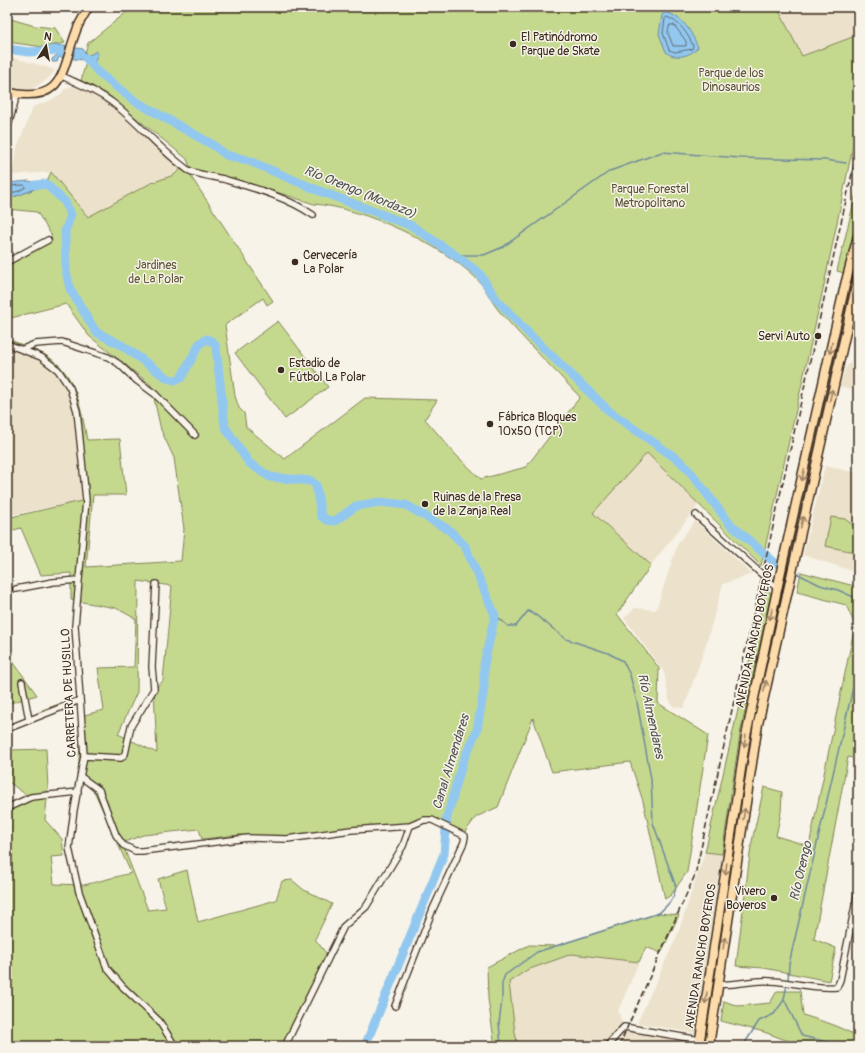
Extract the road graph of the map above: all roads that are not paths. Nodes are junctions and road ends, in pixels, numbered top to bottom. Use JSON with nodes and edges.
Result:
{"nodes":[{"id":1,"x":89,"y":7,"type":"edge"},
{"id":2,"x":63,"y":73,"type":"junction"},
{"id":3,"x":7,"y":92,"type":"edge"},
{"id":4,"x":17,"y":94,"type":"junction"},
{"id":5,"x":7,"y":130,"type":"edge"},
{"id":6,"x":313,"y":215,"type":"dead end"},
{"id":7,"x":858,"y":236,"type":"edge"},
{"id":8,"x":48,"y":240,"type":"dead end"},
{"id":9,"x":7,"y":262,"type":"edge"},
{"id":10,"x":850,"y":267,"type":"junction"},
{"id":11,"x":856,"y":285,"type":"edge"},
{"id":12,"x":840,"y":310,"type":"junction"},
{"id":13,"x":7,"y":344,"type":"edge"},
{"id":14,"x":23,"y":349,"type":"junction"},
{"id":15,"x":195,"y":435,"type":"dead end"},
{"id":16,"x":696,"y":515,"type":"dead end"},
{"id":17,"x":79,"y":580,"type":"junction"},
{"id":18,"x":156,"y":584,"type":"dead end"},
{"id":19,"x":777,"y":588,"type":"junction"},
{"id":20,"x":16,"y":589,"type":"dead end"},
{"id":21,"x":22,"y":682,"type":"dead end"},
{"id":22,"x":80,"y":700,"type":"junction"},
{"id":23,"x":29,"y":720,"type":"junction"},
{"id":24,"x":7,"y":729,"type":"edge"},
{"id":25,"x":84,"y":756,"type":"junction"},
{"id":26,"x":81,"y":777,"type":"junction"},
{"id":27,"x":78,"y":792,"type":"junction"},
{"id":28,"x":7,"y":808,"type":"edge"},
{"id":29,"x":410,"y":826,"type":"junction"},
{"id":30,"x":858,"y":891,"type":"edge"},
{"id":31,"x":718,"y":984,"type":"junction"},
{"id":32,"x":395,"y":1006,"type":"dead end"},
{"id":33,"x":699,"y":1043,"type":"edge"},
{"id":34,"x":175,"y":1046,"type":"edge"},
{"id":35,"x":285,"y":1046,"type":"edge"},
{"id":36,"x":607,"y":1046,"type":"edge"},
{"id":37,"x":709,"y":1046,"type":"edge"}],
"edges":[{"from":1,"to":2,"type":"main road"},
{"from":2,"to":4,"type":"main road"},
{"from":2,"to":6,"type":"street"},
{"from":3,"to":4,"type":"main road"},
{"from":4,"to":5,"type":"street"},
{"from":7,"to":10,"type":"highway","name":"AVENIDA RANCHO BOYEROS"},
{"from":8,"to":9,"type":"street"},
{"from":10,"to":11,"type":"highway"},
{"from":10,"to":12,"type":"highway","name":"AVENIDA RANCHO BOYEROS"},
{"from":11,"to":12,"type":"highway"},
{"from":31,"to":11,"type":"highway","name":"AVENIDA RANCHO BOYEROS","one_way":true},
{"from":12,"to":19,"type":"highway","name":"AVENIDA RANCHO BOYEROS","one_way":true},
{"from":13,"to":14,"type":"street","name":"CARRETERA DE HUSILLO"},
{"from":14,"to":15,"type":"street"},
{"from":14,"to":17,"type":"street","name":"CARRETERA DE HUSILLO"},
{"from":16,"to":19,"type":"street"},
{"from":17,"to":20,"type":"street"},
{"from":17,"to":22,"type":"street","name":"CARRETERA DE HUSILLO"},
{"from":18,"to":25,"type":"street"},
{"from":19,"to":33,"type":"highway","name":"AVENIDA RANCHO BOYEROS","one_way":true},
{"from":21,"to":23,"type":"street"},
{"from":22,"to":23,"type":"street"},
{"from":22,"to":25,"type":"street","name":"CARRETERA DE HUSILLO"},
{"from":23,"to":24,"type":"street"},
{"from":25,"to":26,"type":"street","name":"CARRETERA DE HUSILLO"},
{"from":26,"to":27,"type":"street","name":"CARRETERA DE HUSILLO"},
{"from":26,"to":29,"type":"street"},
{"from":27,"to":28,"type":"street"},
{"from":27,"to":34,"type":"street","name":"CARRETERA DE HUSILLO"},
{"from":29,"to":32,"type":"street"},
{"from":29,"to":35,"type":"street"},
{"from":30,"to":31,"type":"street"},
{"from":31,"to":37,"type":"highway","name":"AVENIDA RANCHO BOYEROS"},
{"from":33,"to":36,"type":"street"}]}
